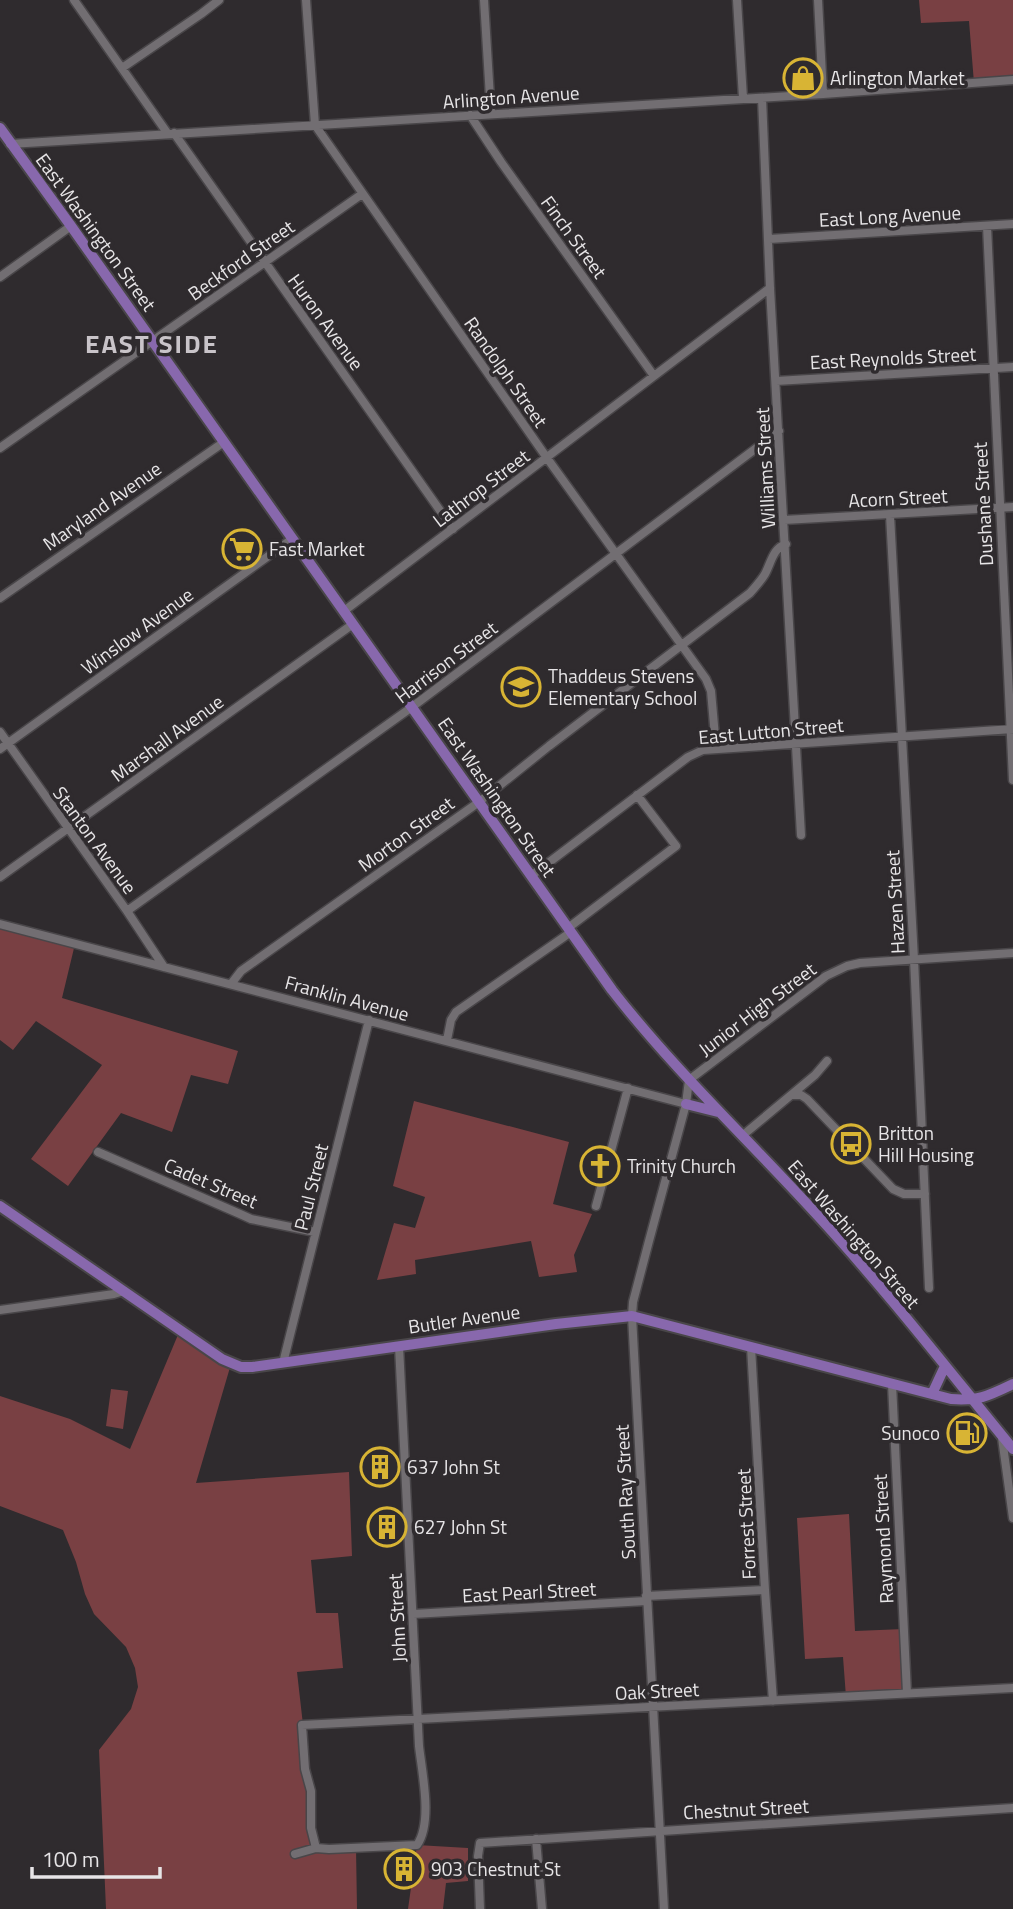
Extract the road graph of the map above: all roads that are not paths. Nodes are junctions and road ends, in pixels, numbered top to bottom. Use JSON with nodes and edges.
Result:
{"nodes":[{"id":1,"x":74,"y":0,"type":"edge"},
{"id":2,"x":219,"y":0,"type":"edge"},
{"id":3,"x":306,"y":0,"type":"edge"},
{"id":4,"x":484,"y":0,"type":"edge"},
{"id":5,"x":737,"y":0,"type":"edge"},
{"id":6,"x":818,"y":0,"type":"edge"},
{"id":7,"x":122,"y":68,"type":"junction"},
{"id":8,"x":1013,"y":80,"type":"edge"},
{"id":9,"x":823,"y":94,"type":"junction"},
{"id":10,"x":743,"y":98,"type":"junction"},
{"id":11,"x":762,"y":98,"type":"junction"},
{"id":12,"x":491,"y":114,"type":"junction"},
{"id":13,"x":470,"y":115,"type":"junction"},
{"id":14,"x":315,"y":125,"type":"junction"},
{"id":15,"x":0,"y":129,"type":"edge"},
{"id":16,"x":171,"y":134,"type":"junction"},
{"id":17,"x":10,"y":144,"type":"junction"},
{"id":18,"x":362,"y":194,"type":"junction"},
{"id":19,"x":1013,"y":224,"type":"edge"},
{"id":20,"x":71,"y":226,"type":"junction"},
{"id":21,"x":987,"y":226,"type":"junction"},
{"id":22,"x":769,"y":239,"type":"junction"},
{"id":23,"x":264,"y":263,"type":"junction"},
{"id":24,"x":0,"y":277,"type":"edge"},
{"id":25,"x":770,"y":288,"type":"junction"},
{"id":26,"x":152,"y":341,"type":"junction"},
{"id":27,"x":1013,"y":367,"type":"edge"},
{"id":28,"x":993,"y":368,"type":"junction"},
{"id":29,"x":654,"y":376,"type":"junction"},
{"id":30,"x":776,"y":381,"type":"junction"},
{"id":31,"x":779,"y":431,"type":"junction"},
{"id":32,"x":223,"y":442,"type":"junction"},
{"id":33,"x":0,"y":448,"type":"edge"},
{"id":34,"x":547,"y":458,"type":"junction"},
{"id":35,"x":1013,"y":507,"type":"edge"},
{"id":36,"x":1000,"y":508,"type":"junction"},
{"id":37,"x":890,"y":515,"type":"junction"},
{"id":38,"x":784,"y":520,"type":"junction"},
{"id":39,"x":453,"y":529,"type":"junction"},
{"id":40,"x":292,"y":539,"type":"junction"},
{"id":41,"x":786,"y":544,"type":"junction"},
{"id":42,"x":615,"y":553,"type":"junction"},
{"id":43,"x":0,"y":598,"type":"edge"},
{"id":44,"x":344,"y":611,"type":"junction"},
{"id":45,"x":353,"y":624,"type":"junction"},
{"id":46,"x":682,"y":646,"type":"junction"},
{"id":47,"x":412,"y":707,"type":"junction"},
{"id":48,"x":1012,"y":729,"type":"edge"},
{"id":49,"x":0,"y":732,"type":"edge"},
{"id":50,"x":902,"y":736,"type":"junction"},
{"id":51,"x":8,"y":743,"type":"junction"},
{"id":52,"x":796,"y":743,"type":"junction"},
{"id":53,"x":716,"y":748,"type":"junction"},
{"id":54,"x":0,"y":749,"type":"edge"},
{"id":55,"x":1013,"y":780,"type":"edge"},
{"id":56,"x":637,"y":795,"type":"junction"},
{"id":57,"x":479,"y":802,"type":"junction"},
{"id":58,"x":68,"y":828,"type":"junction"},
{"id":59,"x":801,"y":835,"type":"dead end"},
{"id":60,"x":531,"y":876,"type":"junction"},
{"id":61,"x":0,"y":877,"type":"edge"},
{"id":62,"x":127,"y":911,"type":"junction"},
{"id":63,"x":0,"y":924,"type":"edge"},
{"id":64,"x":570,"y":930,"type":"junction"},
{"id":65,"x":1013,"y":953,"type":"edge"},
{"id":66,"x":914,"y":959,"type":"junction"},
{"id":67,"x":164,"y":967,"type":"junction"},
{"id":68,"x":231,"y":984,"type":"junction"},
{"id":69,"x":369,"y":1020,"type":"junction"},
{"id":70,"x":447,"y":1040,"type":"junction"},
{"id":71,"x":827,"y":1060,"type":"dead end"},
{"id":72,"x":689,"y":1080,"type":"junction"},
{"id":73,"x":628,"y":1088,"type":"junction"},
{"id":74,"x":792,"y":1095,"type":"junction"},
{"id":75,"x":686,"y":1104,"type":"junction"},
{"id":76,"x":720,"y":1112,"type":"junction"},
{"id":77,"x":742,"y":1136,"type":"junction"},
{"id":78,"x":98,"y":1152,"type":"dead end"},
{"id":79,"x":925,"y":1194,"type":"junction"},
{"id":80,"x":0,"y":1206,"type":"edge"},
{"id":81,"x":596,"y":1206,"type":"dead end"},
{"id":82,"x":316,"y":1233,"type":"junction"},
{"id":83,"x":929,"y":1288,"type":"dead end"},
{"id":84,"x":124,"y":1291,"type":"junction"},
{"id":85,"x":0,"y":1310,"type":"edge"},
{"id":86,"x":632,"y":1316,"type":"junction"},
{"id":87,"x":399,"y":1346,"type":"junction"},
{"id":88,"x":751,"y":1346,"type":"junction"},
{"id":89,"x":283,"y":1363,"type":"junction"},
{"id":90,"x":945,"y":1366,"type":"junction"},
{"id":91,"x":892,"y":1384,"type":"junction"},
{"id":92,"x":1013,"y":1384,"type":"edge"},
{"id":93,"x":932,"y":1394,"type":"junction"},
{"id":94,"x":972,"y":1400,"type":"junction"},
{"id":95,"x":1002,"y":1436,"type":"junction"},
{"id":96,"x":1013,"y":1449,"type":"edge"},
{"id":97,"x":1013,"y":1518,"type":"edge"},
{"id":98,"x":765,"y":1590,"type":"junction"},
{"id":99,"x":646,"y":1599,"type":"junction"},
{"id":100,"x":413,"y":1614,"type":"junction"},
{"id":101,"x":1013,"y":1688,"type":"edge"},
{"id":102,"x":907,"y":1693,"type":"junction"},
{"id":103,"x":773,"y":1701,"type":"junction"},
{"id":104,"x":652,"y":1707,"type":"junction"},
{"id":105,"x":419,"y":1719,"type":"junction"},
{"id":106,"x":1013,"y":1808,"type":"edge"},
{"id":107,"x":659,"y":1831,"type":"junction"},
{"id":108,"x":536,"y":1839,"type":"junction"},
{"id":109,"x":316,"y":1848,"type":"junction"},
{"id":110,"x":295,"y":1854,"type":"dead end"},
{"id":111,"x":480,"y":1909,"type":"edge"},
{"id":112,"x":542,"y":1909,"type":"edge"},
{"id":113,"x":664,"y":1909,"type":"edge"}],
"edges":[{"from":1,"to":7,"type":"street","name":"Huron Avenue"},
{"from":2,"to":7,"type":"street"},
{"from":3,"to":14,"type":"street"},
{"from":4,"to":12,"type":"street"},
{"from":5,"to":10,"type":"street"},
{"from":6,"to":9,"type":"street"},
{"from":7,"to":16,"type":"street","name":"Huron Avenue"},
{"from":8,"to":9,"type":"street","name":"Arlington Avenue"},
{"from":9,"to":11,"type":"street","name":"Arlington Avenue"},
{"from":10,"to":11,"type":"street","name":"Arlington Avenue"},
{"from":10,"to":12,"type":"street","name":"Arlington Avenue"},
{"from":11,"to":22,"type":"street","name":"Williams Street"},
{"from":12,"to":13,"type":"street","name":"Arlington Avenue"},
{"from":13,"to":14,"type":"street","name":"Arlington Avenue"},
{"from":13,"to":29,"type":"street","name":"Finch Street"},
{"from":14,"to":16,"type":"street","name":"Arlington Avenue"},
{"from":14,"to":18,"type":"street","name":"Randolph Street"},
{"from":15,"to":17,"type":"main road","name":"East Washington Street"},
{"from":16,"to":17,"type":"street","name":"Arlington Avenue"},
{"from":16,"to":23,"type":"street","name":"Huron Avenue"},
{"from":17,"to":20,"type":"main road","name":"East Washington Street"},
{"from":18,"to":23,"type":"street","name":"Beckford Street"},
{"from":18,"to":34,"type":"street","name":"Randolph Street"},
{"from":19,"to":21,"type":"street","name":"East Long Avenue"},
{"from":20,"to":24,"type":"street"},
{"from":20,"to":26,"type":"main road","name":"East Washington Street"},
{"from":21,"to":22,"type":"street","name":"East Long Avenue"},
{"from":21,"to":28,"type":"street","name":"Dushane Street"},
{"from":22,"to":25,"type":"street","name":"Williams Street"},
{"from":23,"to":26,"type":"street","name":"Beckford Street"},
{"from":23,"to":39,"type":"street","name":"Huron Avenue"},
{"from":25,"to":29,"type":"street","name":"Lathrop Street"},
{"from":25,"to":30,"type":"street","name":"Williams Street"},
{"from":26,"to":32,"type":"main road","name":"East Washington Street"},
{"from":26,"to":33,"type":"street","name":"Beckford Street"},
{"from":27,"to":28,"type":"street","name":"East Reynolds Street"},
{"from":28,"to":30,"type":"street","name":"East Reynolds Street"},
{"from":28,"to":36,"type":"street","name":"Dushane Street"},
{"from":29,"to":34,"type":"street","name":"Lathrop Street"},
{"from":30,"to":31,"type":"street","name":"Williams Street"},
{"from":31,"to":38,"type":"street","name":"Williams Street"},
{"from":31,"to":42,"type":"street","name":"Harrison Street"},
{"from":32,"to":40,"type":"main road","name":"East Washington Street"},
{"from":32,"to":43,"type":"street","name":"Maryland Avenue"},
{"from":34,"to":39,"type":"street","name":"Lathrop Street"},
{"from":34,"to":42,"type":"street","name":"Randolph Street"},
{"from":35,"to":36,"type":"street","name":"Acorn Street"},
{"from":36,"to":37,"type":"street","name":"Acorn Street"},
{"from":36,"to":48,"type":"street","name":"Dushane Street"},
{"from":37,"to":38,"type":"street","name":"Acorn Street"},
{"from":37,"to":50,"type":"street","name":"Hazen Street"},
{"from":38,"to":41,"type":"street","name":"Williams Street"},
{"from":39,"to":44,"type":"street","name":"Lathrop Street"},
{"from":40,"to":44,"type":"main road","name":"East Washington Street"},
{"from":40,"to":51,"type":"street","name":"Winslow Avenue"},
{"from":41,"to":46,"type":"street","name":"Morton Street"},
{"from":41,"to":52,"type":"street","name":"Williams Street"},
{"from":42,"to":46,"type":"street","name":"Randolph Street"},
{"from":42,"to":47,"type":"street","name":"Harrison Street"},
{"from":44,"to":45,"type":"main road","name":"East Washington Street"},
{"from":45,"to":47,"type":"main road","name":"East Washington Street"},
{"from":45,"to":58,"type":"street","name":"Marshall Avenue"},
{"from":46,"to":53,"type":"street","name":"Randolph Street"},
{"from":46,"to":57,"type":"street","name":"Morton Street"},
{"from":47,"to":57,"type":"main road","name":"East Washington Street"},
{"from":47,"to":62,"type":"street","name":"Harrison Street"},
{"from":48,"to":50,"type":"street","name":"East Lutton Street"},
{"from":48,"to":55,"type":"street","name":"Dushane Street"},
{"from":49,"to":51,"type":"street","name":"Stanton Avenue"},
{"from":50,"to":52,"type":"street","name":"East Lutton Street"},
{"from":50,"to":66,"type":"street","name":"Hazen Street"},
{"from":51,"to":54,"type":"street","name":"Winslow Avenue"},
{"from":51,"to":58,"type":"street","name":"Stanton Avenue"},
{"from":52,"to":53,"type":"street","name":"East Lutton Street"},
{"from":52,"to":59,"type":"street","name":"Williams Street"},
{"from":53,"to":56,"type":"street","name":"East Lutton Street"},
{"from":56,"to":60,"type":"street","name":"East Lutton Street"},
{"from":56,"to":64,"type":"street"},
{"from":57,"to":60,"type":"main road","name":"East Washington Street"},
{"from":57,"to":68,"type":"street","name":"Morton Street"},
{"from":58,"to":61,"type":"street","name":"Marshall Avenue"},
{"from":58,"to":62,"type":"street","name":"Stanton Avenue"},
{"from":60,"to":64,"type":"main road","name":"East Washington Street"},
{"from":62,"to":67,"type":"street","name":"Stanton Avenue"},
{"from":63,"to":67,"type":"street","name":"Franklin Avenue"},
{"from":64,"to":70,"type":"street"},
{"from":64,"to":72,"type":"main road","name":"East Washington Street"},
{"from":65,"to":66,"type":"street","name":"Junior High Street"},
{"from":66,"to":72,"type":"street","name":"Junior High Street"},
{"from":66,"to":79,"type":"street","name":"Hazen Street"},
{"from":67,"to":68,"type":"street","name":"Franklin Avenue"},
{"from":68,"to":69,"type":"street","name":"Franklin Avenue"},
{"from":69,"to":70,"type":"street","name":"Franklin Avenue"},
{"from":69,"to":82,"type":"street","name":"Paul Street"},
{"from":70,"to":73,"type":"street","name":"Franklin Avenue"},
{"from":71,"to":74,"type":"street"},
{"from":72,"to":75,"type":"street","name":"South Ray Street"},
{"from":72,"to":76,"type":"main road","name":"East Washington Street"},
{"from":73,"to":75,"type":"street","name":"Franklin Avenue"},
{"from":73,"to":81,"type":"street"},
{"from":74,"to":77,"type":"street"},
{"from":74,"to":79,"type":"street"},
{"from":75,"to":76,"type":"main road"},
{"from":75,"to":86,"type":"street","name":"South Ray Street"},
{"from":76,"to":77,"type":"main road","name":"East Washington Street"},
{"from":77,"to":90,"type":"main road","name":"East Washington Street"},
{"from":78,"to":82,"type":"street","name":"Cadet Street"},
{"from":79,"to":83,"type":"street","name":"Hazen Street"},
{"from":80,"to":84,"type":"main road","name":"Butler Avenue"},
{"from":82,"to":89,"type":"street","name":"Paul Street"},
{"from":84,"to":85,"type":"street"},
{"from":84,"to":89,"type":"main road","name":"Butler Avenue"},
{"from":86,"to":87,"type":"main road","name":"Butler Avenue"},
{"from":86,"to":88,"type":"main road","name":"Butler Avenue"},
{"from":86,"to":99,"type":"street","name":"South Ray Street"},
{"from":87,"to":89,"type":"main road","name":"Butler Avenue"},
{"from":87,"to":100,"type":"street","name":"John Street"},
{"from":88,"to":91,"type":"main road","name":"Butler Avenue"},
{"from":88,"to":98,"type":"street","name":"Forrest Street"},
{"from":90,"to":93,"type":"main road"},
{"from":90,"to":94,"type":"main road","name":"East Washington Street"},
{"from":91,"to":93,"type":"main road","name":"Butler Avenue"},
{"from":91,"to":102,"type":"street","name":"Raymond Street"},
{"from":92,"to":94,"type":"main road"},
{"from":93,"to":94,"type":"main road","name":"Butler Avenue"},
{"from":94,"to":95,"type":"main road","name":"East Washington Street"},
{"from":95,"to":96,"type":"main road","name":"East Washington Street"},
{"from":95,"to":97,"type":"street"},
{"from":98,"to":99,"type":"street","name":"East Pearl Street"},
{"from":98,"to":103,"type":"street","name":"Forrest Street"},
{"from":99,"to":100,"type":"street","name":"East Pearl Street"},
{"from":99,"to":104,"type":"street","name":"South Ray Street"},
{"from":100,"to":105,"type":"street","name":"John Street"},
{"from":101,"to":102,"type":"street","name":"Oak Street"},
{"from":102,"to":103,"type":"street","name":"Oak Street"},
{"from":103,"to":104,"type":"street","name":"Oak Street"},
{"from":104,"to":105,"type":"street","name":"Oak Street"},
{"from":104,"to":107,"type":"street","name":"South Ray Street"},
{"from":105,"to":109,"type":"street","name":"John Street"},
{"from":105,"to":109,"type":"street","name":"Oak Street"},
{"from":106,"to":107,"type":"street","name":"Chestnut Street"},
{"from":107,"to":108,"type":"street","name":"Chestnut Street"},
{"from":107,"to":113,"type":"street","name":"South Ray Street"},
{"from":108,"to":111,"type":"street","name":"Chestnut Street"},
{"from":108,"to":112,"type":"street"},
{"from":109,"to":110,"type":"street"}]}
